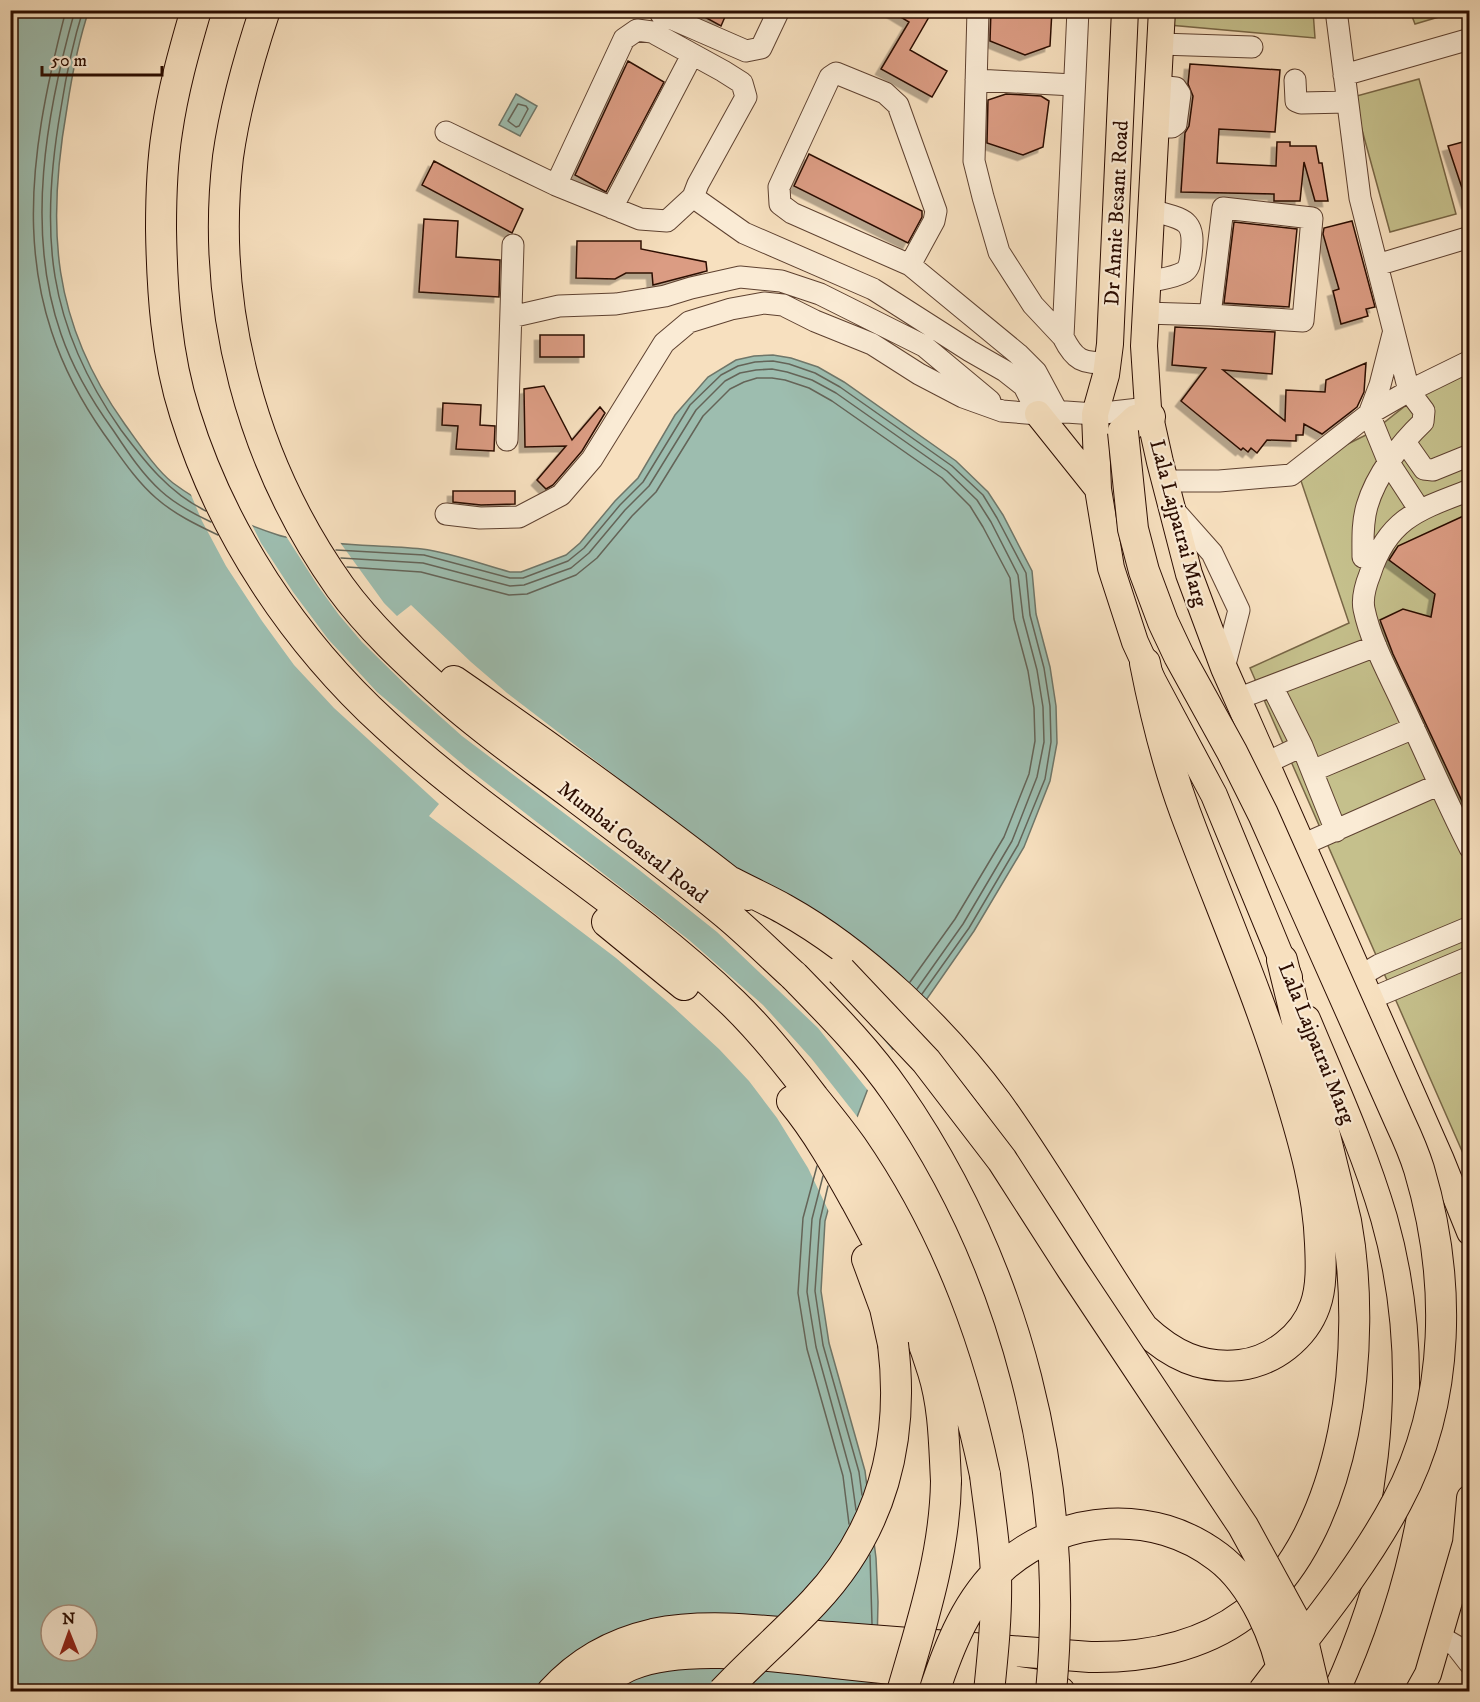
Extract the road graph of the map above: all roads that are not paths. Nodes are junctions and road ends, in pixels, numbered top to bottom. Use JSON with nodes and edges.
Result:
{"nodes":[{"id":1,"x":196,"y":10,"type":"edge"},
{"id":2,"x":266,"y":10,"type":"edge"},
{"id":3,"x":659,"y":10,"type":"edge"},
{"id":4,"x":779,"y":10,"type":"edge"},
{"id":5,"x":978,"y":10,"type":"edge"},
{"id":6,"x":1078,"y":10,"type":"edge"},
{"id":7,"x":1125,"y":10,"type":"edge"},
{"id":8,"x":1162,"y":10,"type":"edge"},
{"id":9,"x":1336,"y":10,"type":"edge"},
{"id":10,"x":1470,"y":39,"type":"edge"},
{"id":11,"x":1252,"y":47,"type":"dead end"},
{"id":12,"x":1173,"y":50,"type":"junction"},
{"id":13,"x":692,"y":55,"type":"junction"},
{"id":14,"x":1344,"y":75,"type":"junction"},
{"id":15,"x":976,"y":80,"type":"junction"},
{"id":16,"x":1295,"y":80,"type":"dead end"},
{"id":17,"x":1074,"y":85,"type":"junction"},
{"id":18,"x":1347,"y":102,"type":"junction"},
{"id":19,"x":446,"y":132,"type":"dead end"},
{"id":20,"x":556,"y":185,"type":"junction"},
{"id":21,"x":693,"y":197,"type":"junction"},
{"id":22,"x":612,"y":208,"type":"junction"},
{"id":23,"x":1151,"y":210,"type":"junction"},
{"id":24,"x":1470,"y":237,"type":"edge"},
{"id":25,"x":513,"y":245,"type":"dead end"},
{"id":26,"x":910,"y":265,"type":"junction"},
{"id":27,"x":1377,"y":265,"type":"junction"},
{"id":28,"x":1147,"y":282,"type":"junction"},
{"id":29,"x":1146,"y":313,"type":"junction"},
{"id":30,"x":1209,"y":315,"type":"junction"},
{"id":31,"x":511,"y":317,"type":"junction"},
{"id":32,"x":1394,"y":330,"type":"junction"},
{"id":33,"x":1063,"y":337,"type":"junction"},
{"id":34,"x":1470,"y":361,"type":"edge"},
{"id":35,"x":1108,"y":363,"type":"junction"},
{"id":36,"x":1409,"y":391,"type":"junction"},
{"id":37,"x":1002,"y":411,"type":"junction"},
{"id":38,"x":1149,"y":412,"type":"junction"},
{"id":39,"x":1048,"y":414,"type":"junction"},
{"id":40,"x":1095,"y":414,"type":"junction"},
{"id":41,"x":1369,"y":414,"type":"junction"},
{"id":42,"x":507,"y":440,"type":"dead end"},
{"id":43,"x":1405,"y":442,"type":"junction"},
{"id":44,"x":1470,"y":455,"type":"edge"},
{"id":45,"x":1389,"y":463,"type":"junction"},
{"id":46,"x":1165,"y":481,"type":"junction"},
{"id":47,"x":1098,"y":489,"type":"junction"},
{"id":48,"x":1470,"y":490,"type":"edge"},
{"id":49,"x":1172,"y":508,"type":"junction"},
{"id":50,"x":1419,"y":509,"type":"junction"},
{"id":51,"x":446,"y":514,"type":"dead end"},
{"id":52,"x":1363,"y":557,"type":"dead end"},
{"id":53,"x":379,"y":632,"type":"junction"},
{"id":54,"x":1376,"y":646,"type":"junction"},
{"id":55,"x":1145,"y":663,"type":"junction"},
{"id":56,"x":1224,"y":668,"type":"junction"},
{"id":57,"x":1255,"y":692,"type":"junction"},
{"id":58,"x":1414,"y":728,"type":"junction"},
{"id":59,"x":1302,"y":746,"type":"junction"},
{"id":60,"x":1273,"y":760,"type":"junction"},
{"id":61,"x":1312,"y":771,"type":"junction"},
{"id":62,"x":452,"y":781,"type":"junction"},
{"id":63,"x":1438,"y":785,"type":"junction"},
{"id":64,"x":1319,"y":838,"type":"junction"},
{"id":65,"x":1470,"y":848,"type":"edge"},
{"id":66,"x":731,"y":882,"type":"junction"},
{"id":67,"x":1470,"y":927,"type":"edge"},
{"id":68,"x":1470,"y":957,"type":"edge"},
{"id":69,"x":1282,"y":960,"type":"junction"},
{"id":70,"x":1360,"y":976,"type":"junction"},
{"id":71,"x":1370,"y":999,"type":"junction"},
{"id":72,"x":803,"y":1114,"type":"junction"},
{"id":73,"x":1470,"y":1232,"type":"edge"},
{"id":74,"x":1470,"y":1498,"type":"edge"},
{"id":75,"x":1439,"y":1636,"type":"junction"},
{"id":76,"x":1470,"y":1664,"type":"edge"},
{"id":77,"x":552,"y":1692,"type":"edge"},
{"id":78,"x":588,"y":1692,"type":"edge"},
{"id":79,"x":723,"y":1692,"type":"edge"},
{"id":80,"x":902,"y":1692,"type":"edge"},
{"id":81,"x":934,"y":1692,"type":"edge"},
{"id":82,"x":989,"y":1692,"type":"edge"},
{"id":83,"x":1051,"y":1692,"type":"edge"},
{"id":84,"x":1060,"y":1692,"type":"edge"},
{"id":85,"x":1263,"y":1692,"type":"edge"},
{"id":86,"x":1286,"y":1692,"type":"edge"},
{"id":87,"x":1315,"y":1692,"type":"edge"},
{"id":88,"x":1336,"y":1692,"type":"edge"},
{"id":89,"x":1418,"y":1692,"type":"edge"}],
"edges":[{"from":1,"to":62,"type":"highway"},
{"from":2,"to":53,"type":"highway","name":"Mumbai Coastal Road"},
{"from":3,"to":4,"type":"street"},
{"from":5,"to":15,"type":"street"},
{"from":6,"to":17,"type":"street"},
{"from":7,"to":35,"type":"main road","name":"Dr Annie Besant Road"},
{"from":8,"to":12,"type":"main road","name":"Dr Annie Besant Road"},
{"from":9,"to":14,"type":"street"},
{"from":10,"to":14,"type":"street"},
{"from":11,"to":12,"type":"street"},
{"from":12,"to":23,"type":"main road","name":"Dr Annie Besant Road"},
{"from":13,"to":20,"type":"street"},
{"from":13,"to":21,"type":"street"},
{"from":13,"to":22,"type":"street"},
{"from":14,"to":18,"type":"street"},
{"from":15,"to":17,"type":"street"},
{"from":15,"to":33,"type":"street"},
{"from":16,"to":18,"type":"street"},
{"from":17,"to":33,"type":"street"},
{"from":18,"to":27,"type":"street"},
{"from":19,"to":20,"type":"street"},
{"from":20,"to":22,"type":"street"},
{"from":21,"to":22,"type":"street"},
{"from":21,"to":39,"type":"street"},
{"from":23,"to":28,"type":"main road","name":"Dr Annie Besant Road"},
{"from":23,"to":28,"type":"street"},
{"from":24,"to":27,"type":"street"},
{"from":25,"to":31,"type":"street"},
{"from":26,"to":26,"type":"street"},
{"from":26,"to":39,"type":"street"},
{"from":27,"to":32,"type":"street"},
{"from":28,"to":29,"type":"main road","name":"Dr Annie Besant Road"},
{"from":29,"to":30,"type":"street"},
{"from":29,"to":38,"type":"main road","name":"Dr Annie Besant Road"},
{"from":30,"to":30,"type":"street"},
{"from":31,"to":37,"type":"street"},
{"from":31,"to":42,"type":"street"},
{"from":32,"to":36,"type":"street"},
{"from":32,"to":41,"type":"street"},
{"from":33,"to":35,"type":"street"},
{"from":34,"to":36,"type":"street"},
{"from":35,"to":40,"type":"main road","name":"Dr Annie Besant Road"},
{"from":36,"to":41,"type":"street"},
{"from":36,"to":43,"type":"street"},
{"from":37,"to":39,"type":"street"},
{"from":37,"to":51,"type":"street"},
{"from":38,"to":40,"type":"street"},
{"from":38,"to":46,"type":"main road","name":"Lala Lajpatrai Marg"},
{"from":38,"to":85,"type":"highway","bridge":true},
{"from":39,"to":40,"type":"street"},
{"from":39,"to":47,"type":"main road"},
{"from":40,"to":47,"type":"main road","name":"Lala Lajpatrai Marg"},
{"from":41,"to":45,"type":"street"},
{"from":41,"to":46,"type":"street"},
{"from":43,"to":44,"type":"street"},
{"from":43,"to":45,"type":"street"},
{"from":45,"to":50,"type":"street"},
{"from":45,"to":52,"type":"street"},
{"from":46,"to":49,"type":"main road","name":"Lala Lajpatrai Marg"},
{"from":47,"to":55,"type":"main road","name":"Lala Lajpatrai Marg"},
{"from":48,"to":50,"type":"street"},
{"from":49,"to":56,"type":"main road","name":"Lala Lajpatrai Marg"},
{"from":49,"to":56,"type":"street"},
{"from":50,"to":54,"type":"street"},
{"from":53,"to":66,"type":"highway"},
{"from":53,"to":83,"type":"highway","name":"Mumbai Coastal Road","bridge":true},
{"from":54,"to":57,"type":"street"},
{"from":54,"to":58,"type":"street"},
{"from":55,"to":66,"type":"highway"},
{"from":55,"to":69,"type":"main road","name":"Lala Lajpatrai Marg"},
{"from":56,"to":57,"type":"main road","name":"Lala Lajpatrai Marg"},
{"from":57,"to":59,"type":"street"},
{"from":57,"to":60,"type":"main road","name":"Lala Lajpatrai Marg"},
{"from":58,"to":61,"type":"street"},
{"from":58,"to":63,"type":"street"},
{"from":59,"to":60,"type":"street"},
{"from":59,"to":61,"type":"street"},
{"from":60,"to":64,"type":"main road","name":"Lala Lajpatrai Marg"},
{"from":61,"to":64,"type":"street"},
{"from":62,"to":72,"type":"highway"},
{"from":62,"to":82,"type":"highway","bridge":true},
{"from":63,"to":64,"type":"street"},
{"from":63,"to":65,"type":"street"},
{"from":64,"to":70,"type":"main road","name":"Lala Lajpatrai Marg"},
{"from":66,"to":87,"type":"highway","bridge":true},
{"from":67,"to":70,"type":"street"},
{"from":68,"to":71,"type":"street"},
{"from":69,"to":77,"type":"highway","bridge":true},
{"from":69,"to":88,"type":"main road","name":"Lala Lajpatrai Marg"},
{"from":70,"to":71,"type":"main road","name":"Lala Lajpatrai Marg"},
{"from":71,"to":73,"type":"main road","name":"Lala Lajpatrai Marg"},
{"from":72,"to":79,"type":"highway","bridge":true},
{"from":72,"to":80,"type":"highway","bridge":true},
{"from":74,"to":75,"type":"main road"},
{"from":75,"to":76,"type":"street"},
{"from":75,"to":89,"type":"main road"},
{"from":78,"to":84,"type":"highway","bridge":true},
{"from":81,"to":86,"type":"highway","bridge":true}]}
